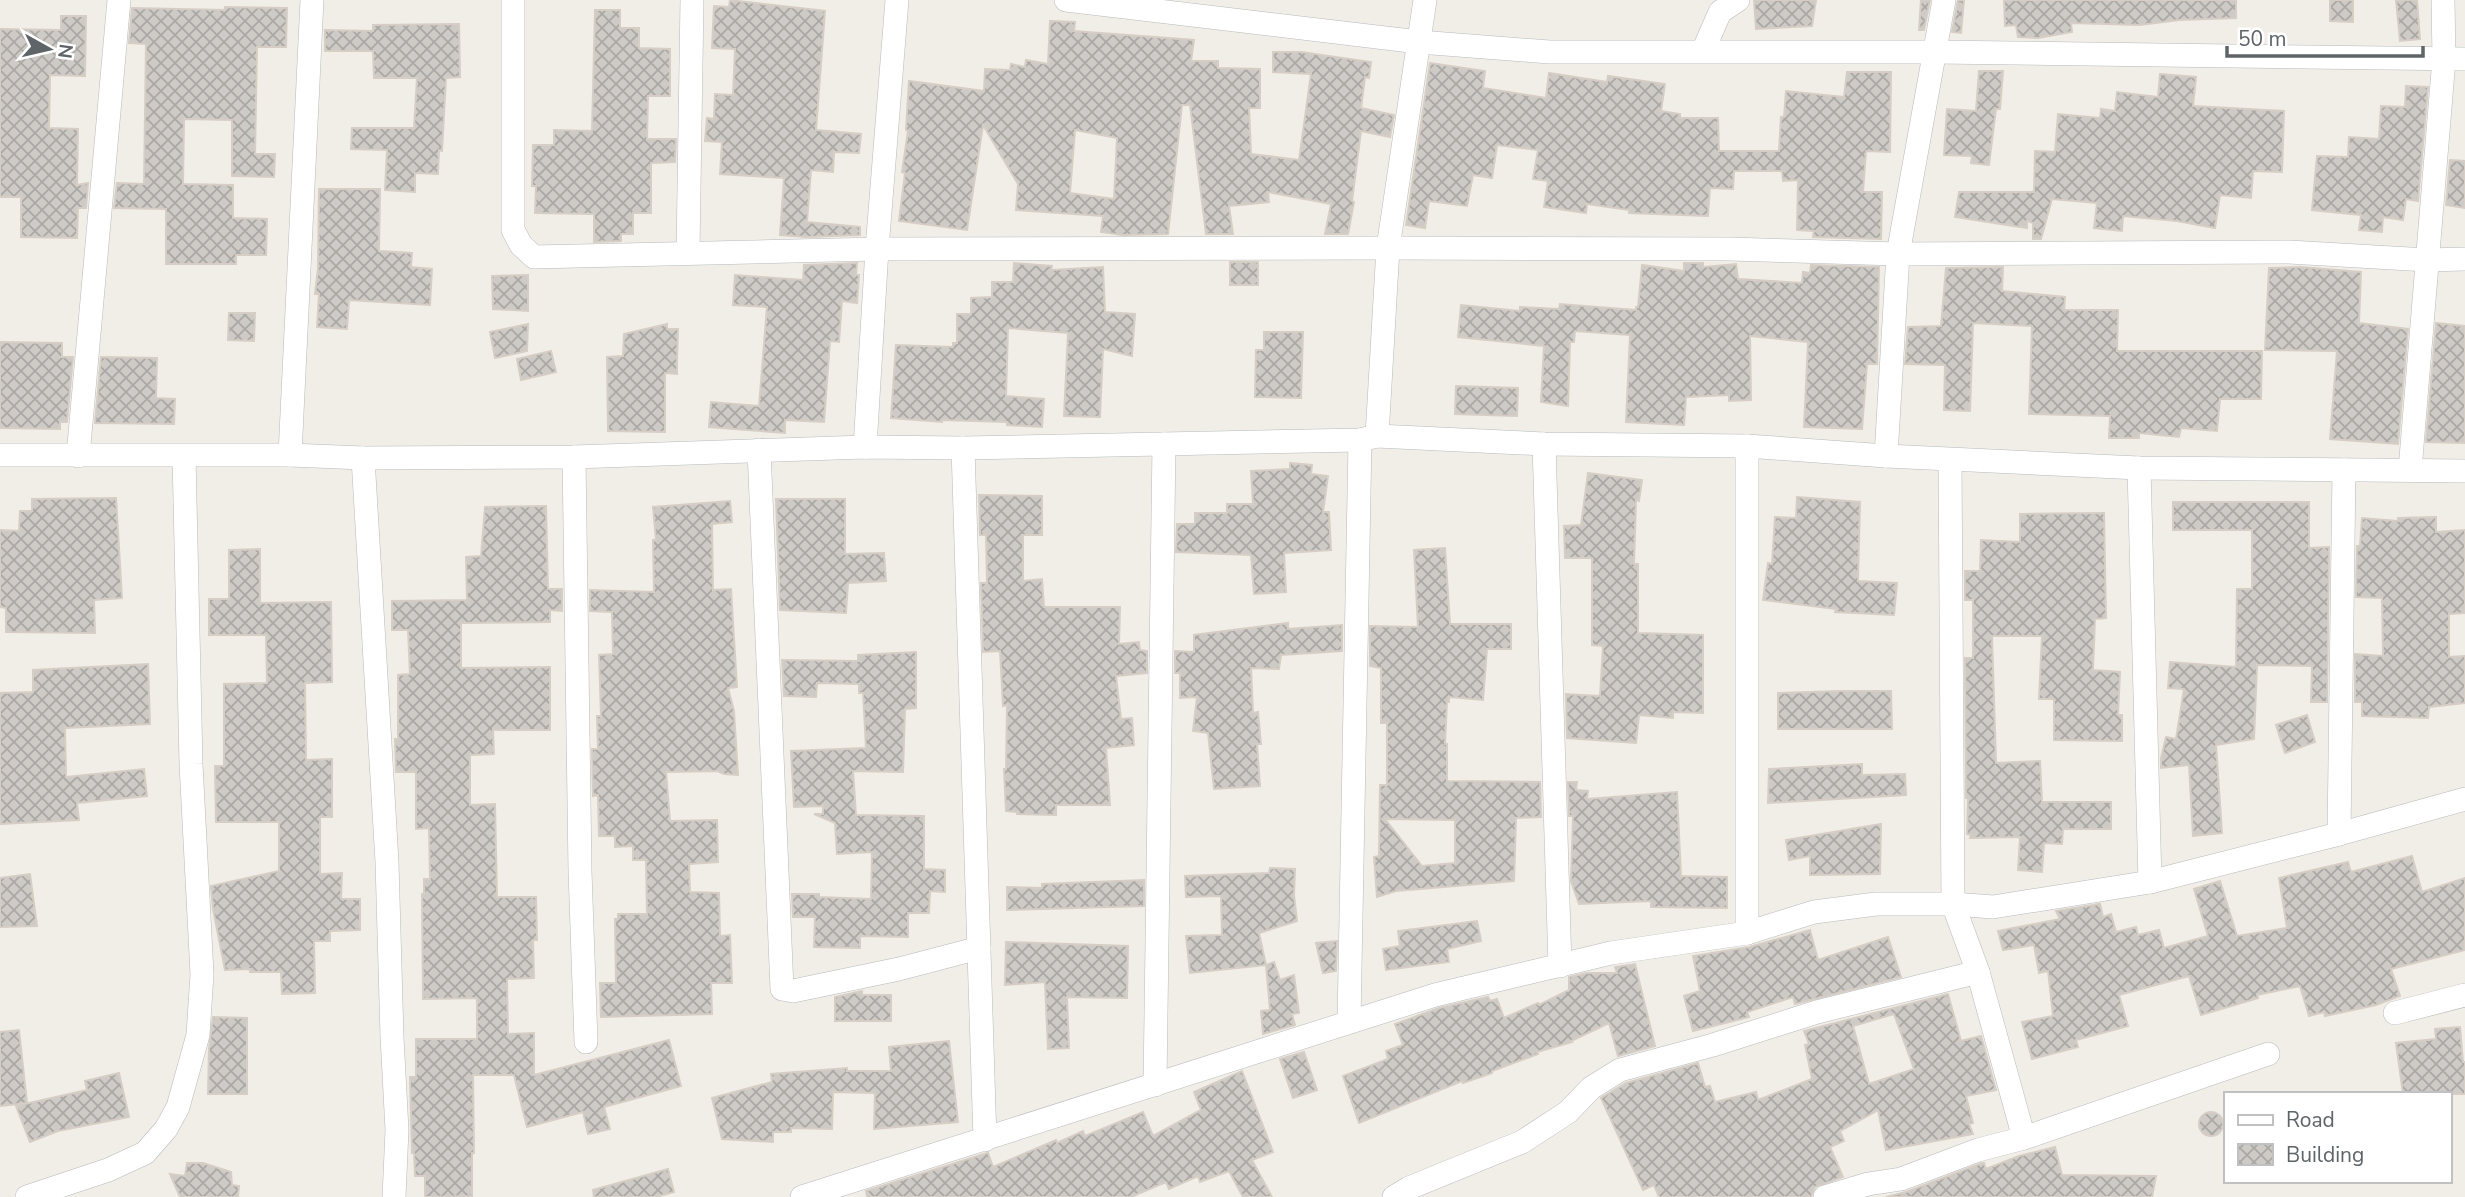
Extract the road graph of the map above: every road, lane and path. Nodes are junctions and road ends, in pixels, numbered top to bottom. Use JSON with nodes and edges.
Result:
{"nodes":[{"id":1,"x":119,"y":0,"type":"edge"},
{"id":2,"x":312,"y":0,"type":"edge"},
{"id":3,"x":513,"y":0,"type":"edge"},
{"id":4,"x":692,"y":0,"type":"edge"},
{"id":5,"x":897,"y":0,"type":"edge"},
{"id":6,"x":1066,"y":0,"type":"edge"},
{"id":7,"x":1425,"y":0,"type":"edge"},
{"id":8,"x":1738,"y":0,"type":"edge"},
{"id":9,"x":1944,"y":0,"type":"edge"},
{"id":10,"x":2443,"y":0,"type":"edge"},
{"id":11,"x":1419,"y":42,"type":"junction"},
{"id":12,"x":1703,"y":51,"type":"junction"},
{"id":13,"x":1936,"y":52,"type":"junction"},
{"id":14,"x":2454,"y":59,"type":"edge"},
{"id":15,"x":1388,"y":248,"type":"junction"},
{"id":16,"x":877,"y":249,"type":"junction"},
{"id":17,"x":688,"y":253,"type":"junction"},
{"id":18,"x":1898,"y":254,"type":"junction"},
{"id":19,"x":2465,"y":259,"type":"edge"},
{"id":20,"x":2427,"y":260,"type":"junction"},
{"id":21,"x":1368,"y":438,"type":"junction"},
{"id":22,"x":1164,"y":444,"type":"junction"},
{"id":23,"x":1544,"y":444,"type":"junction"},
{"id":24,"x":1747,"y":446,"type":"junction"},
{"id":25,"x":864,"y":447,"type":"junction"},
{"id":26,"x":963,"y":448,"type":"junction"},
{"id":27,"x":759,"y":450,"type":"junction"},
{"id":28,"x":0,"y":455,"type":"edge"},
{"id":29,"x":290,"y":455,"type":"junction"},
{"id":30,"x":78,"y":456,"type":"junction"},
{"id":31,"x":184,"y":456,"type":"junction"},
{"id":32,"x":1886,"y":456,"type":"junction"},
{"id":33,"x":574,"y":457,"type":"junction"},
{"id":34,"x":363,"y":458,"type":"junction"},
{"id":35,"x":1950,"y":460,"type":"junction"},
{"id":36,"x":2139,"y":468,"type":"junction"},
{"id":37,"x":2344,"y":470,"type":"junction"},
{"id":38,"x":2410,"y":470,"type":"junction"},
{"id":39,"x":2465,"y":471,"type":"edge"},
{"id":40,"x":2465,"y":799,"type":"edge"},
{"id":41,"x":2339,"y":834,"type":"junction"},
{"id":42,"x":2150,"y":882,"type":"junction"},
{"id":43,"x":1953,"y":904,"type":"junction"},
{"id":44,"x":1747,"y":933,"type":"junction"},
{"id":45,"x":979,"y":948,"type":"junction"},
{"id":46,"x":1560,"y":967,"type":"junction"},
{"id":47,"x":1978,"y":972,"type":"junction"},
{"id":48,"x":2465,"y":995,"type":"edge"},
{"id":49,"x":2395,"y":1013,"type":"dead end"},
{"id":50,"x":1349,"y":1023,"type":"junction"},
{"id":51,"x":586,"y":1042,"type":"dead end"},
{"id":52,"x":2268,"y":1054,"type":"dead end"},
{"id":53,"x":1155,"y":1085,"type":"junction"},
{"id":54,"x":2024,"y":1139,"type":"junction"},
{"id":55,"x":985,"y":1140,"type":"junction"},
{"id":56,"x":27,"y":1197,"type":"edge"},
{"id":57,"x":394,"y":1197,"type":"edge"},
{"id":58,"x":802,"y":1197,"type":"edge"},
{"id":59,"x":1394,"y":1197,"type":"edge"},
{"id":60,"x":1825,"y":1197,"type":"edge"}],
"edges":[{"from":1,"to":30,"type":"street"},
{"from":2,"to":29,"type":"street"},
{"from":3,"to":17,"type":"street"},
{"from":4,"to":17,"type":"street"},
{"from":5,"to":16,"type":"street"},
{"from":6,"to":11,"type":"street"},
{"from":7,"to":11,"type":"street"},
{"from":8,"to":12,"type":"street"},
{"from":9,"to":13,"type":"street"},
{"from":10,"to":14,"type":"street"},
{"from":11,"to":12,"type":"street"},
{"from":11,"to":15,"type":"street"},
{"from":12,"to":13,"type":"street"},
{"from":13,"to":14,"type":"street"},
{"from":13,"to":18,"type":"street"},
{"from":14,"to":20,"type":"street"},
{"from":15,"to":16,"type":"street"},
{"from":15,"to":18,"type":"street"},
{"from":15,"to":21,"type":"street"},
{"from":16,"to":17,"type":"street"},
{"from":16,"to":25,"type":"street"},
{"from":18,"to":20,"type":"street"},
{"from":18,"to":32,"type":"street"},
{"from":19,"to":20,"type":"street"},
{"from":20,"to":38,"type":"street"},
{"from":21,"to":22,"type":"street"},
{"from":21,"to":23,"type":"street"},
{"from":21,"to":50,"type":"street"},
{"from":22,"to":26,"type":"street"},
{"from":22,"to":53,"type":"street"},
{"from":23,"to":24,"type":"street"},
{"from":23,"to":46,"type":"street"},
{"from":24,"to":32,"type":"street"},
{"from":24,"to":44,"type":"street"},
{"from":25,"to":26,"type":"street"},
{"from":25,"to":27,"type":"street"},
{"from":26,"to":45,"type":"street"},
{"from":27,"to":33,"type":"street"},
{"from":27,"to":45,"type":"street"},
{"from":28,"to":30,"type":"street"},
{"from":29,"to":31,"type":"street"},
{"from":29,"to":34,"type":"street"},
{"from":30,"to":31,"type":"street"},
{"from":31,"to":56,"type":"street"},
{"from":32,"to":35,"type":"street"},
{"from":33,"to":34,"type":"street"},
{"from":33,"to":51,"type":"street"},
{"from":34,"to":57,"type":"street"},
{"from":35,"to":36,"type":"street"},
{"from":35,"to":43,"type":"street"},
{"from":36,"to":37,"type":"street"},
{"from":36,"to":42,"type":"street"},
{"from":37,"to":38,"type":"street"},
{"from":37,"to":41,"type":"street"},
{"from":38,"to":39,"type":"street"},
{"from":40,"to":41,"type":"street"},
{"from":41,"to":42,"type":"street"},
{"from":42,"to":43,"type":"street"},
{"from":43,"to":44,"type":"street"},
{"from":43,"to":47,"type":"street"},
{"from":44,"to":46,"type":"street"},
{"from":45,"to":55,"type":"street"},
{"from":46,"to":50,"type":"street"},
{"from":47,"to":54,"type":"street"},
{"from":47,"to":59,"type":"street"},
{"from":48,"to":49,"type":"street"},
{"from":50,"to":53,"type":"street"},
{"from":52,"to":54,"type":"street"},
{"from":53,"to":55,"type":"street"},
{"from":54,"to":60,"type":"street"},
{"from":55,"to":58,"type":"street"}]}
